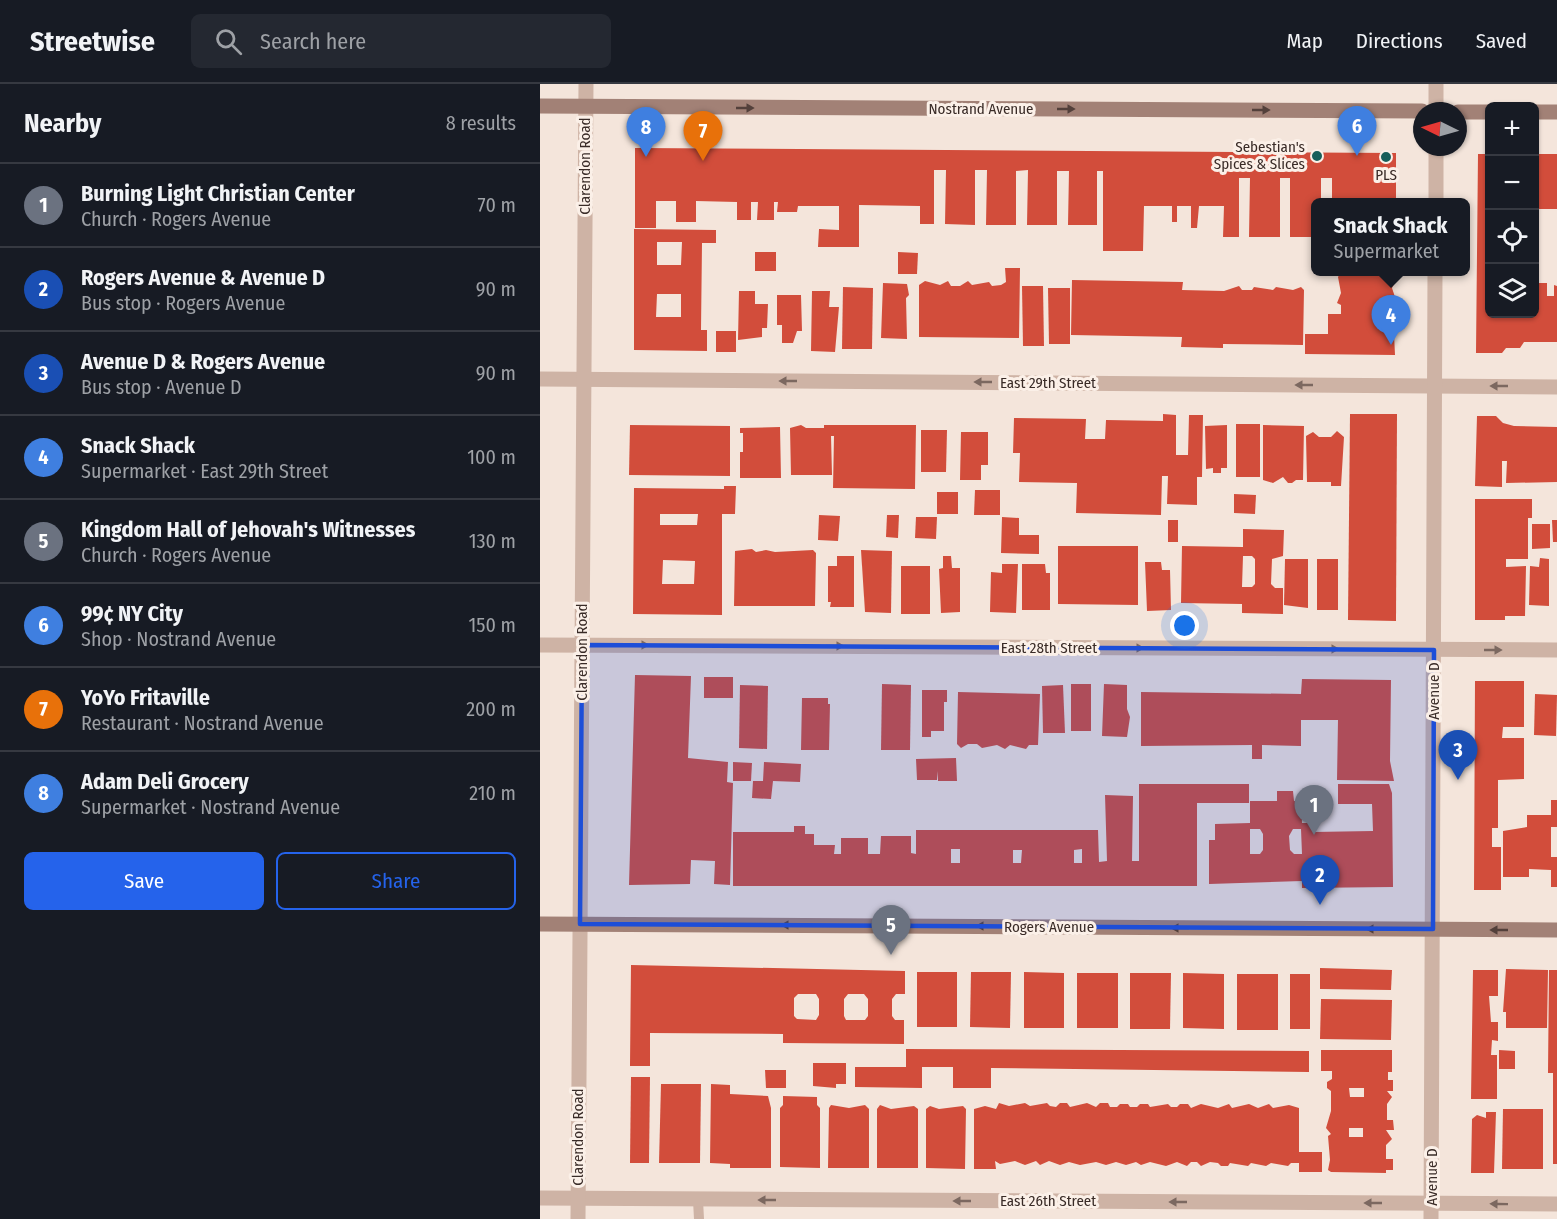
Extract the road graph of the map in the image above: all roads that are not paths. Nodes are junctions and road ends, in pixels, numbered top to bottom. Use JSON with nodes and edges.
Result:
{"nodes":[{"id":1,"x":586,"y":84,"type":"edge"},
{"id":2,"x":1436,"y":84,"type":"edge"},
{"id":3,"x":1436,"y":102,"type":"edge"},
{"id":4,"x":540,"y":106,"type":"edge"},
{"id":5,"x":586,"y":107,"type":"junction"},
{"id":6,"x":1413,"y":111,"type":"edge"},
{"id":7,"x":1467,"y":112,"type":"edge"},
{"id":8,"x":1485,"y":112,"type":"edge"},
{"id":9,"x":1539,"y":112,"type":"edge"},
{"id":10,"x":1557,"y":112,"type":"edge"},
{"id":11,"x":1436,"y":156,"type":"edge"},
{"id":12,"x":1436,"y":198,"type":"edge"},
{"id":13,"x":1436,"y":276,"type":"edge"},
{"id":14,"x":540,"y":379,"type":"edge"},
{"id":15,"x":584,"y":379,"type":"junction"},
{"id":16,"x":1435,"y":386,"type":"junction"},
{"id":17,"x":1557,"y":387,"type":"edge"},
{"id":18,"x":540,"y":645,"type":"edge"},
{"id":19,"x":582,"y":645,"type":"junction"},
{"id":20,"x":1434,"y":650,"type":"junction"},
{"id":21,"x":1557,"y":650,"type":"edge"},
{"id":22,"x":540,"y":924,"type":"edge"},
{"id":23,"x":580,"y":924,"type":"junction"},
{"id":24,"x":1433,"y":929,"type":"junction"},
{"id":25,"x":1557,"y":930,"type":"edge"},
{"id":26,"x":540,"y":1197,"type":"edge"},
{"id":27,"x":578,"y":1198,"type":"junction"},
{"id":28,"x":698,"y":1200,"type":"junction"},
{"id":29,"x":1431,"y":1203,"type":"junction"},
{"id":30,"x":1557,"y":1204,"type":"edge"},
{"id":31,"x":578,"y":1219,"type":"edge"},
{"id":32,"x":699,"y":1219,"type":"edge"},
{"id":33,"x":1431,"y":1219,"type":"edge"}],
"edges":[{"from":1,"to":5,"type":"street","name":"Clarendon Road"},
{"from":2,"to":3,"type":"street"},
{"from":4,"to":5,"type":"main road","name":"Nostrand Avenue"},
{"from":5,"to":6,"type":"main road","name":"Nostrand Avenue","one_way":true},
{"from":5,"to":15,"type":"street","name":"Clarendon Road"},
{"from":7,"to":8,"type":"main road"},
{"from":9,"to":10,"type":"main road"},
{"from":11,"to":12,"type":"street"},
{"from":13,"to":16,"type":"street","name":"Avenue D"},
{"from":14,"to":15,"type":"street","name":"East 29th Street"},
{"from":16,"to":15,"type":"street","name":"East 29th Street","one_way":true},
{"from":15,"to":19,"type":"street","name":"Clarendon Road"},
{"from":17,"to":16,"type":"street","name":"East 29th Street","one_way":true},
{"from":16,"to":20,"type":"street","name":"Avenue D"},
{"from":18,"to":19,"type":"street","name":"East 28th Street"},
{"from":19,"to":20,"type":"street","name":"East 28th Street","one_way":true},
{"from":19,"to":23,"type":"street","name":"Clarendon Road"},
{"from":20,"to":21,"type":"street","name":"East 28th Street","one_way":true},
{"from":20,"to":24,"type":"street","name":"Avenue D"},
{"from":22,"to":23,"type":"main road","name":"Rogers Avenue"},
{"from":24,"to":23,"type":"main road","name":"Rogers Avenue","one_way":true},
{"from":23,"to":27,"type":"street","name":"Clarendon Road"},
{"from":25,"to":24,"type":"main road","name":"Rogers Avenue","one_way":true},
{"from":24,"to":29,"type":"street","name":"Avenue D"},
{"from":26,"to":27,"type":"street","name":"East 26th Street"},
{"from":27,"to":28,"type":"street","name":"East 26th Street"},
{"from":27,"to":31,"type":"street","name":"Clarendon Road"},
{"from":29,"to":28,"type":"street","name":"East 26th Street","one_way":true},
{"from":28,"to":32,"type":"lane"},
{"from":30,"to":29,"type":"street","name":"East 26th Street","one_way":true},
{"from":29,"to":33,"type":"street","name":"Avenue D"}]}
